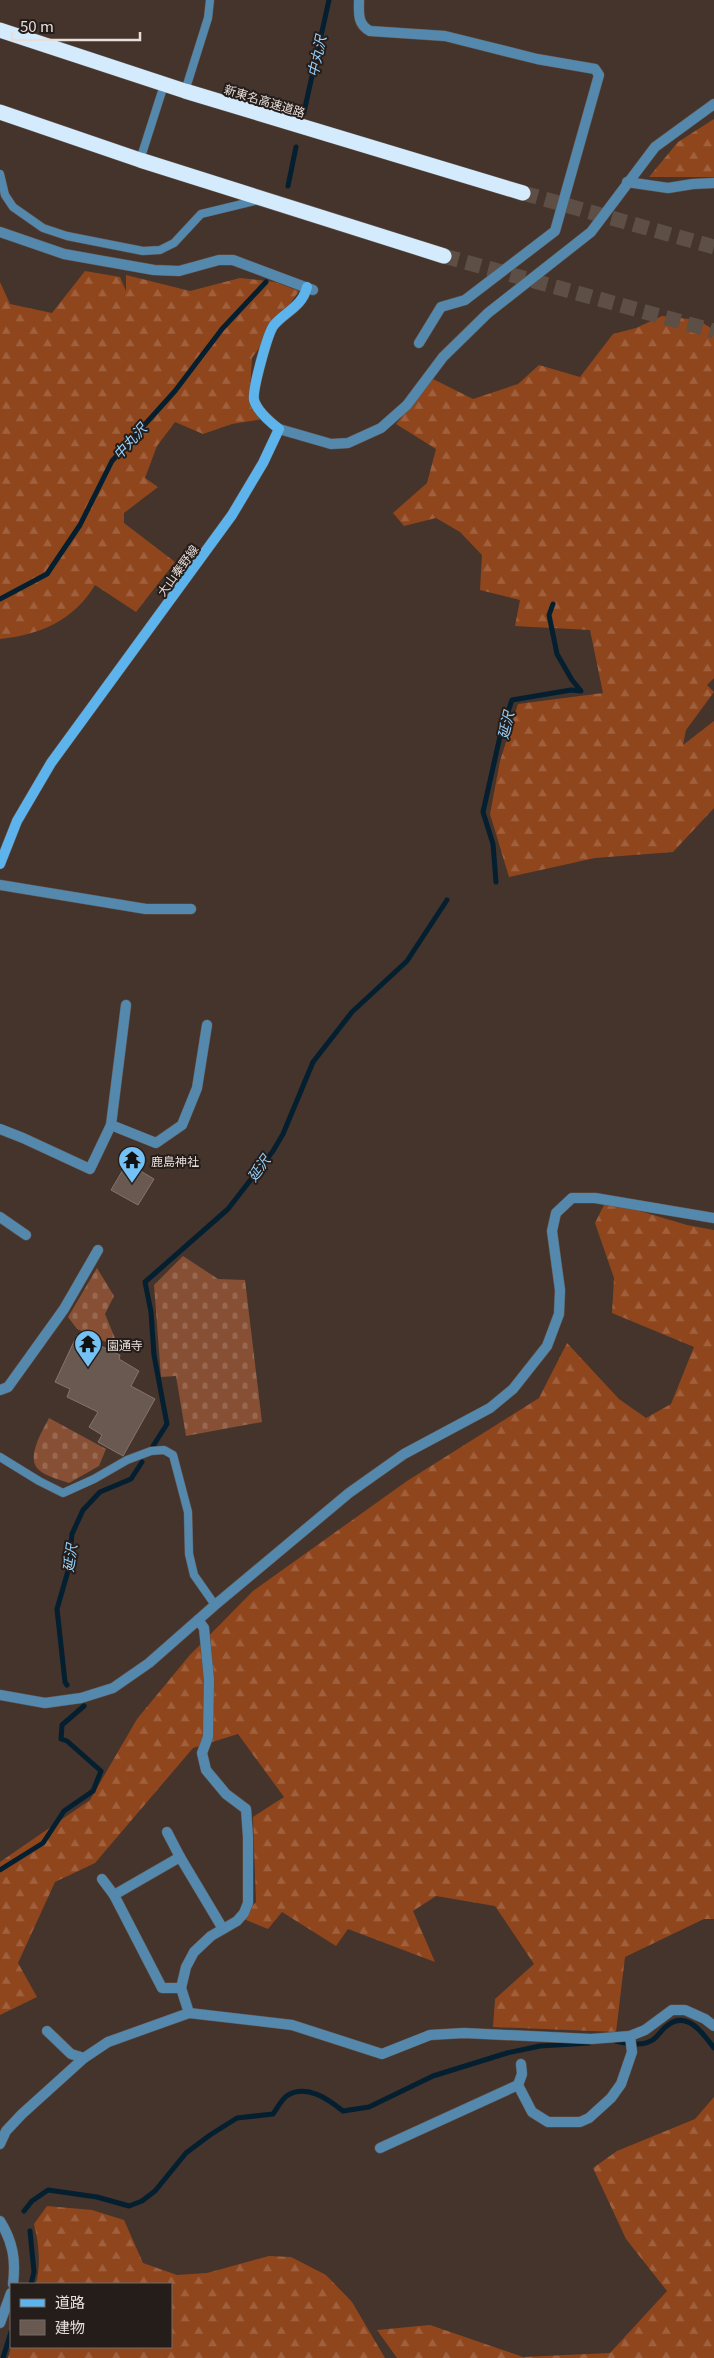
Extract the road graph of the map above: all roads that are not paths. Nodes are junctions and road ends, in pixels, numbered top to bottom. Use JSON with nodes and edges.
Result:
{"nodes":[{"id":1,"x":210,"y":0,"type":"edge"},
{"id":2,"x":359,"y":0,"type":"edge"},
{"id":3,"x":0,"y":30,"type":"edge"},
{"id":4,"x":164,"y":85,"type":"junction"},
{"id":5,"x":185,"y":91,"type":"junction"},
{"id":6,"x":714,"y":104,"type":"edge"},
{"id":7,"x":0,"y":112,"type":"edge"},
{"id":8,"x":140,"y":160,"type":"junction"},
{"id":9,"x":0,"y":174,"type":"edge"},
{"id":10,"x":627,"y":182,"type":"junction"},
{"id":11,"x":714,"y":183,"type":"edge"},
{"id":12,"x":523,"y":193,"type":"tunnel mouth"},
{"id":13,"x":262,"y":200,"type":"junction"},
{"id":14,"x":0,"y":232,"type":"edge"},
{"id":15,"x":119,"y":246,"type":"junction"},
{"id":16,"x":444,"y":256,"type":"tunnel mouth"},
{"id":17,"x":115,"y":263,"type":"junction"},
{"id":18,"x":310,"y":289,"type":"joint"},
{"id":19,"x":420,"y":343,"type":"dead end"},
{"id":20,"x":279,"y":429,"type":"junction"},
{"id":21,"x":0,"y":864,"type":"edge"},
{"id":22,"x":0,"y":885,"type":"edge"},
{"id":23,"x":190,"y":909,"type":"dead end"},
{"id":24,"x":126,"y":1005,"type":"dead end"},
{"id":25,"x":207,"y":1025,"type":"dead end"},
{"id":26,"x":111,"y":1124,"type":"junction"},
{"id":27,"x":0,"y":1129,"type":"edge"},
{"id":28,"x":0,"y":1217,"type":"edge"},
{"id":29,"x":714,"y":1218,"type":"edge"},
{"id":30,"x":26,"y":1235,"type":"dead end"},
{"id":31,"x":98,"y":1250,"type":"dead end"},
{"id":32,"x":0,"y":1390,"type":"edge"},
{"id":33,"x":0,"y":1457,"type":"edge"},
{"id":34,"x":215,"y":1605,"type":"junction"},
{"id":35,"x":198,"y":1620,"type":"junction"},
{"id":36,"x":0,"y":1695,"type":"edge"},
{"id":37,"x":167,"y":1832,"type":"dead end"},
{"id":38,"x":180,"y":1857,"type":"junction"},
{"id":39,"x":102,"y":1879,"type":"dead end"},
{"id":40,"x":114,"y":1895,"type":"junction"},
{"id":41,"x":223,"y":1929,"type":"junction"},
{"id":42,"x":181,"y":1988,"type":"junction"},
{"id":43,"x":189,"y":2012,"type":"junction"},
{"id":44,"x":714,"y":2026,"type":"edge"},
{"id":45,"x":47,"y":2031,"type":"dead end"},
{"id":46,"x":630,"y":2038,"type":"junction"},
{"id":47,"x":84,"y":2058,"type":"junction"},
{"id":48,"x":521,"y":2064,"type":"dead end"},
{"id":49,"x":518,"y":2085,"type":"junction"},
{"id":50,"x":0,"y":2144,"type":"edge"},
{"id":51,"x":380,"y":2148,"type":"dead end"},
{"id":52,"x":0,"y":2221,"type":"edge"},
{"id":53,"x":13,"y":2283,"type":"edge"},
{"id":54,"x":10,"y":2296,"type":"edge"},
{"id":55,"x":0,"y":2323,"type":"edge"}],
"edges":[{"from":1,"to":5,"type":"lane"},
{"from":2,"to":19,"type":"street"},
{"from":3,"to":4,"type":"highway","name":"新東名高速道路"},
{"from":4,"to":5,"type":"highway","name":"新東名高速道路"},
{"from":4,"to":8,"type":"lane"},
{"from":5,"to":12,"type":"highway","name":"新東名高速道路"},
{"from":6,"to":10,"type":"street"},
{"from":7,"to":8,"type":"highway"},
{"from":8,"to":13,"type":"highway"},
{"from":9,"to":15,"type":"lane"},
{"from":10,"to":11,"type":"street"},
{"from":10,"to":20,"type":"street"},
{"from":13,"to":15,"type":"lane"},
{"from":13,"to":16,"type":"highway"},
{"from":14,"to":17,"type":"street"},
{"from":15,"to":17,"type":"lane"},
{"from":17,"to":18,"type":"street"},
{"from":18,"to":20,"type":"main road"},
{"from":20,"to":21,"type":"main road","name":"大山秦野線"},
{"from":22,"to":23,"type":"street"},
{"from":24,"to":26,"type":"street"},
{"from":25,"to":26,"type":"street"},
{"from":26,"to":27,"type":"street"},
{"from":28,"to":30,"type":"street"},
{"from":29,"to":34,"type":"street"},
{"from":31,"to":32,"type":"street"},
{"from":33,"to":34,"type":"lane"},
{"from":34,"to":35,"type":"street"},
{"from":35,"to":36,"type":"street"},
{"from":35,"to":41,"type":"street"},
{"from":37,"to":38,"type":"street"},
{"from":38,"to":40,"type":"street"},
{"from":38,"to":41,"type":"street"},
{"from":39,"to":40,"type":"street"},
{"from":40,"to":42,"type":"street"},
{"from":41,"to":42,"type":"street"},
{"from":42,"to":43,"type":"street"},
{"from":43,"to":46,"type":"street"},
{"from":43,"to":47,"type":"street"},
{"from":44,"to":46,"type":"street"},
{"from":45,"to":47,"type":"street"},
{"from":46,"to":49,"type":"street"},
{"from":47,"to":50,"type":"street"},
{"from":48,"to":49,"type":"street"},
{"from":49,"to":51,"type":"street"},
{"from":52,"to":53,"type":"street"},
{"from":54,"to":55,"type":"street"}]}
